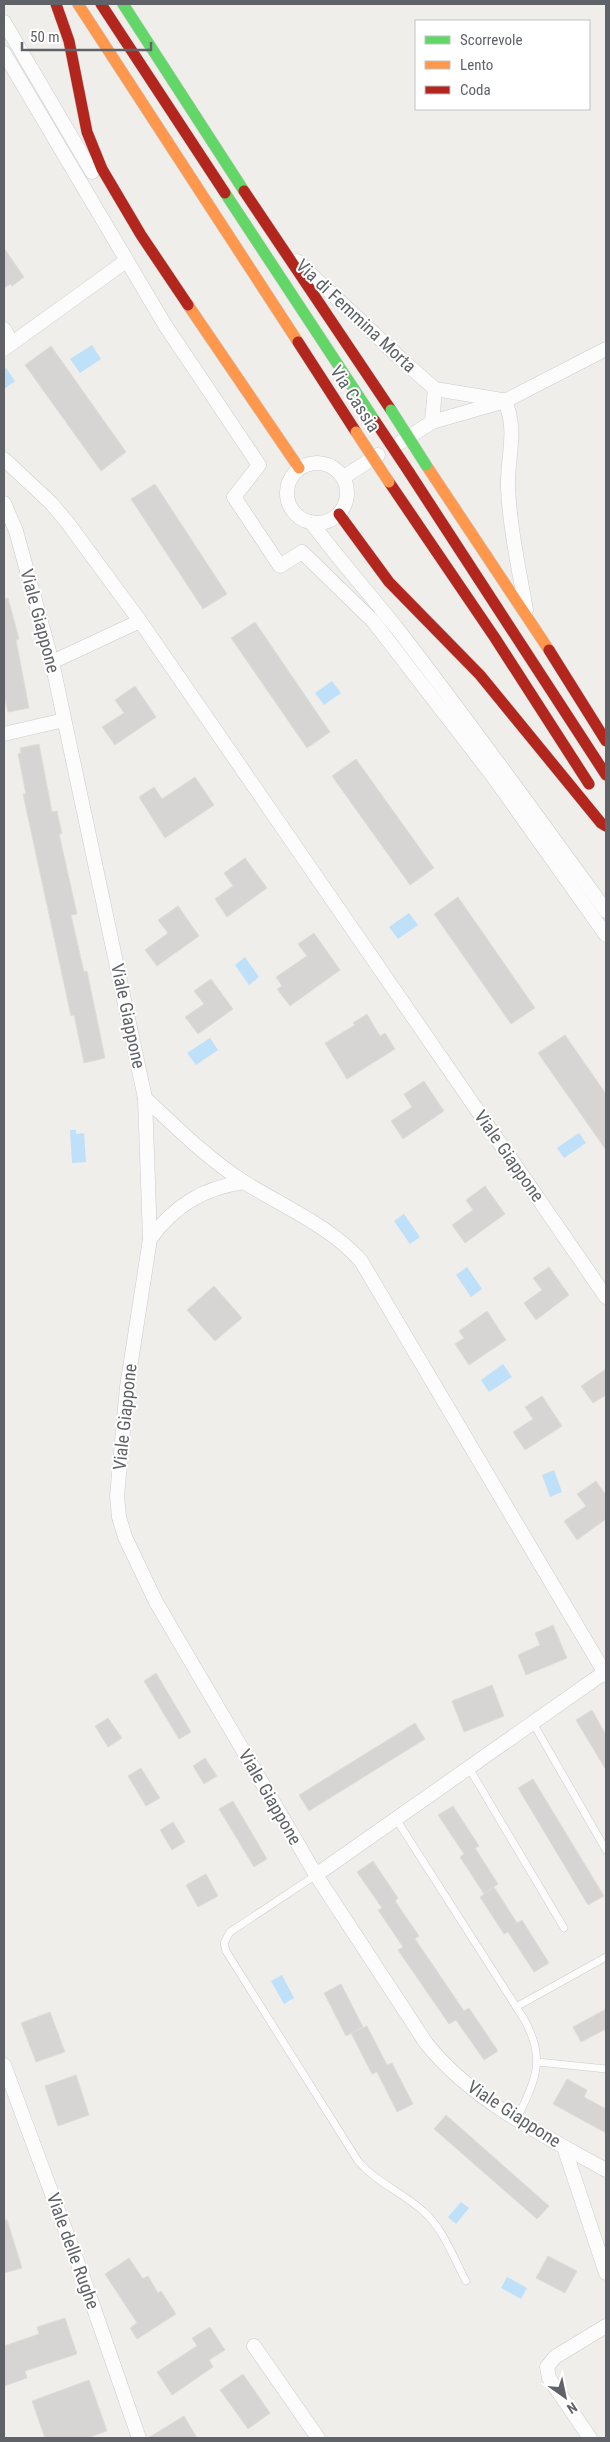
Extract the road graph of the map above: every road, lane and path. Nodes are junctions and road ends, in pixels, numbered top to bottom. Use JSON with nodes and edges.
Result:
{"nodes":[{"id":1,"x":56,"y":4,"type":"edge"},
{"id":2,"x":78,"y":4,"type":"edge"},
{"id":3,"x":101,"y":4,"type":"edge"},
{"id":4,"x":122,"y":4,"type":"edge"},
{"id":5,"x":4,"y":22,"type":"edge"},
{"id":6,"x":4,"y":53,"type":"edge"},
{"id":7,"x":278,"y":243,"type":"junction"},
{"id":8,"x":126,"y":262,"type":"junction"},
{"id":9,"x":4,"y":329,"type":"edge"},
{"id":10,"x":8,"y":346,"type":"edge"},
{"id":11,"x":606,"y":349,"type":"edge"},
{"id":12,"x":436,"y":389,"type":"junction"},
{"id":13,"x":505,"y":401,"type":"junction"},
{"id":14,"x":432,"y":422,"type":"junction"},
{"id":15,"x":4,"y":459,"type":"edge"},
{"id":16,"x":295,"y":473,"type":"junction"},
{"id":17,"x":344,"y":477,"type":"junction"},
{"id":18,"x":4,"y":503,"type":"edge"},
{"id":19,"x":339,"y":514,"type":"junction"},
{"id":20,"x":311,"y":522,"type":"junction"},
{"id":21,"x":528,"y":618,"type":"junction"},
{"id":22,"x":140,"y":621,"type":"junction"},
{"id":23,"x":52,"y":662,"type":"junction"},
{"id":24,"x":64,"y":720,"type":"junction"},
{"id":25,"x":4,"y":734,"type":"edge"},
{"id":26,"x":606,"y":741,"type":"edge"},
{"id":27,"x":606,"y":775,"type":"edge"},
{"id":28,"x":601,"y":803,"type":"edge"},
{"id":29,"x":606,"y":826,"type":"edge"},
{"id":30,"x":606,"y":911,"type":"edge"},
{"id":31,"x":606,"y":935,"type":"edge"},
{"id":32,"x":146,"y":1098,"type":"junction"},
{"id":33,"x":244,"y":1182,"type":"junction"},
{"id":34,"x":150,"y":1239,"type":"junction"},
{"id":35,"x":606,"y":1297,"type":"edge"},
{"id":36,"x":606,"y":1673,"type":"edge"},
{"id":37,"x":533,"y":1722,"type":"junction"},
{"id":38,"x":468,"y":1768,"type":"junction"},
{"id":39,"x":396,"y":1818,"type":"junction"},
{"id":40,"x":606,"y":1850,"type":"edge"},
{"id":41,"x":316,"y":1875,"type":"junction"},
{"id":42,"x":564,"y":1928,"type":"dead end"},
{"id":43,"x":606,"y":1957,"type":"edge"},
{"id":44,"x":516,"y":2007,"type":"junction"},
{"id":45,"x":538,"y":2062,"type":"junction"},
{"id":46,"x":4,"y":2065,"type":"edge"},
{"id":47,"x":606,"y":2069,"type":"edge"},
{"id":48,"x":517,"y":2119,"type":"junction"},
{"id":49,"x":564,"y":2147,"type":"junction"},
{"id":50,"x":606,"y":2170,"type":"edge"},
{"id":51,"x":606,"y":2273,"type":"edge"},
{"id":52,"x":466,"y":2281,"type":"dead end"},
{"id":53,"x":606,"y":2326,"type":"edge"},
{"id":54,"x":254,"y":2346,"type":"dead end"},
{"id":55,"x":139,"y":2438,"type":"edge"},
{"id":56,"x":318,"y":2438,"type":"edge"},
{"id":57,"x":590,"y":2438,"type":"edge"}],
"edges":[{"from":1,"to":16,"type":"main road"},
{"from":2,"to":28,"type":"main road","name":"Via Cassia","bridge":true},
{"from":3,"to":27,"type":"main road","name":"Via Cassia","bridge":true},
{"from":4,"to":7,"type":"main road"},
{"from":5,"to":16,"type":"street"},
{"from":6,"to":8,"type":"street"},
{"from":7,"to":12,"type":"street","name":"Via di Femmina Morta"},
{"from":7,"to":21,"type":"main road","bridge":true},
{"from":8,"to":10,"type":"street"},
{"from":8,"to":31,"type":"street"},
{"from":9,"to":10,"type":"street"},
{"from":11,"to":13,"type":"street"},
{"from":12,"to":13,"type":"street"},
{"from":12,"to":14,"type":"street"},
{"from":13,"to":14,"type":"street"},
{"from":13,"to":21,"type":"street"},
{"from":14,"to":17,"type":"street"},
{"from":15,"to":22,"type":"street","name":"Viale Giappone"},
{"from":16,"to":17,"type":"street"},
{"from":16,"to":20,"type":"street"},
{"from":17,"to":19,"type":"street"},
{"from":18,"to":23,"type":"street","name":"Viale Giappone"},
{"from":19,"to":20,"type":"street"},
{"from":19,"to":29,"type":"main road"},
{"from":20,"to":30,"type":"street"},
{"from":21,"to":26,"type":"main road"},
{"from":22,"to":23,"type":"street"},
{"from":22,"to":35,"type":"street","name":"Viale Giappone"},
{"from":23,"to":24,"type":"street","name":"Viale Giappone"},
{"from":24,"to":25,"type":"street"},
{"from":24,"to":32,"type":"street","name":"Viale Giappone"},
{"from":32,"to":33,"type":"street"},
{"from":32,"to":34,"type":"street","name":"Viale Giappone"},
{"from":33,"to":34,"type":"street"},
{"from":33,"to":36,"type":"street"},
{"from":34,"to":41,"type":"street","name":"Viale Giappone"},
{"from":36,"to":37,"type":"street"},
{"from":37,"to":38,"type":"street"},
{"from":37,"to":40,"type":"lane"},
{"from":38,"to":39,"type":"street"},
{"from":38,"to":42,"type":"lane"},
{"from":39,"to":41,"type":"street"},
{"from":39,"to":44,"type":"lane"},
{"from":41,"to":48,"type":"street","name":"Viale Giappone"},
{"from":41,"to":52,"type":"lane"},
{"from":43,"to":44,"type":"lane"},
{"from":44,"to":45,"type":"lane"},
{"from":45,"to":47,"type":"lane"},
{"from":45,"to":48,"type":"lane"},
{"from":46,"to":55,"type":"street","name":"Viale delle Rughe"},
{"from":48,"to":49,"type":"street","name":"Viale Giappone"},
{"from":49,"to":50,"type":"street","name":"Viale Giappone"},
{"from":49,"to":51,"type":"street"},
{"from":53,"to":57,"type":"street"},
{"from":54,"to":56,"type":"street"}]}
